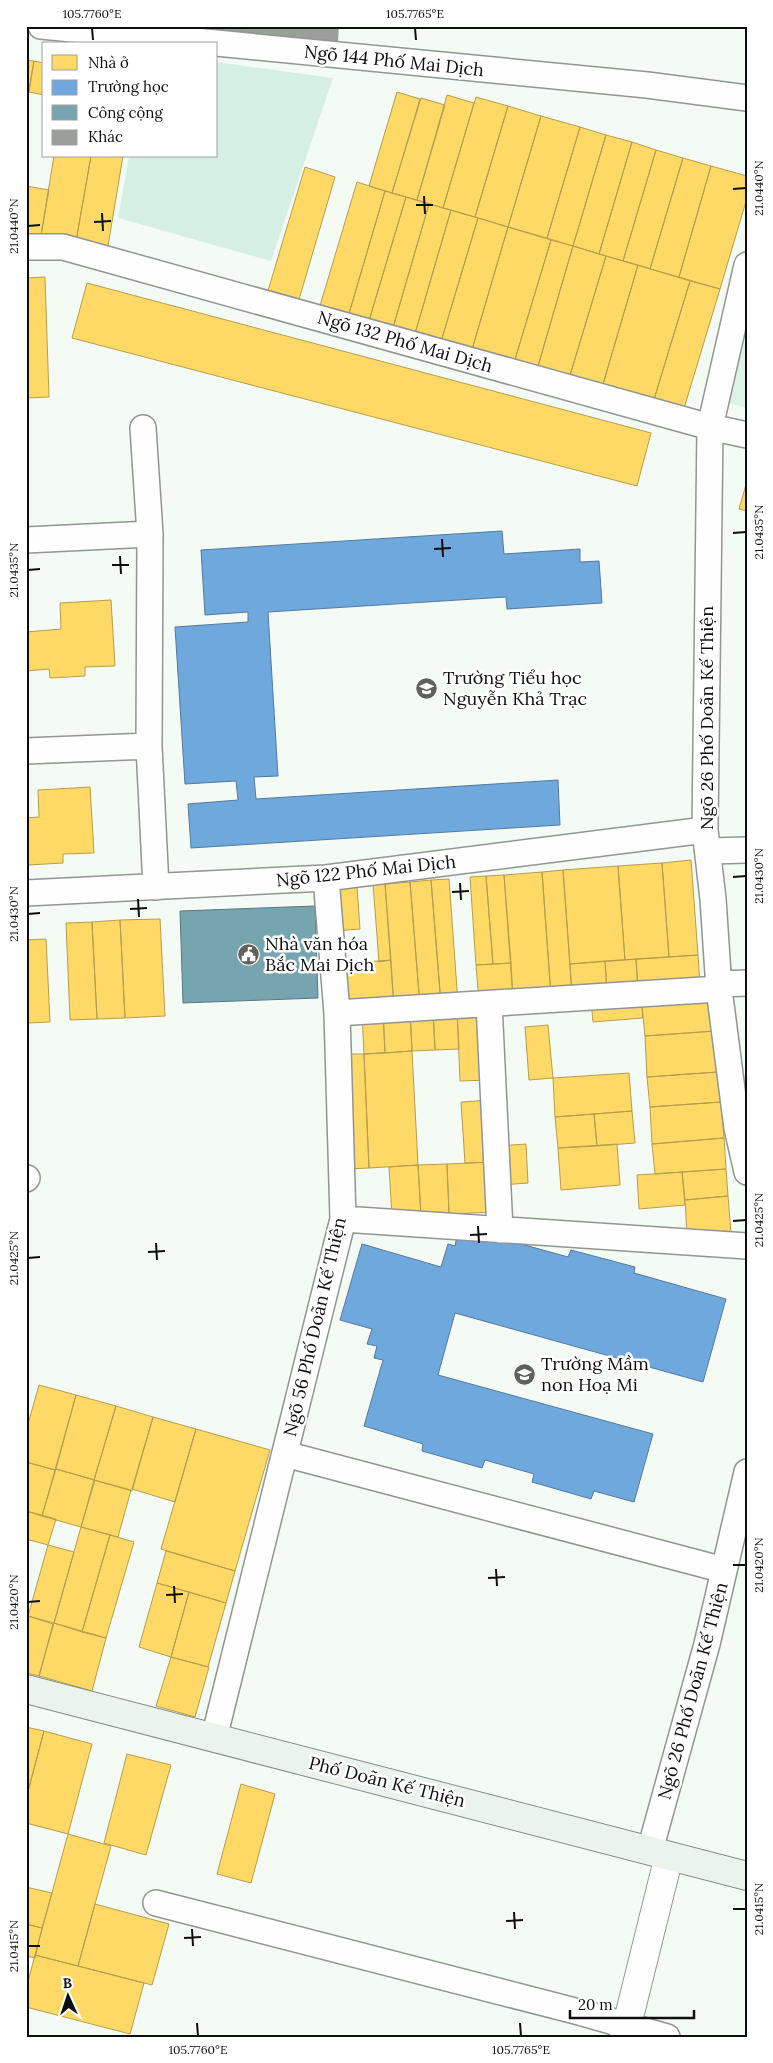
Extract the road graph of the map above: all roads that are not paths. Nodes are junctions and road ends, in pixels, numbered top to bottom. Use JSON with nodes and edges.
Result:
{"nodes":[{"id":1,"x":41,"y":26,"type":"edge"},
{"id":2,"x":205,"y":42,"type":"edge"},
{"id":3,"x":218,"y":43,"type":"edge"},
{"id":4,"x":747,"y":98,"type":"edge"},
{"id":5,"x":26,"y":247,"type":"edge"},
{"id":6,"x":747,"y":264,"type":"edge"},
{"id":7,"x":710,"y":427,"type":"junction"},
{"id":8,"x":143,"y":428,"type":"dead end"},
{"id":9,"x":747,"y":435,"type":"edge"},
{"id":10,"x":150,"y":534,"type":"junction"},
{"id":11,"x":26,"y":540,"type":"edge"},
{"id":12,"x":149,"y":746,"type":"junction"},
{"id":13,"x":26,"y":751,"type":"edge"},
{"id":14,"x":707,"y":841,"type":"junction"},
{"id":15,"x":747,"y":850,"type":"edge"},
{"id":16,"x":326,"y":878,"type":"junction"},
{"id":17,"x":156,"y":887,"type":"junction"},
{"id":18,"x":26,"y":893,"type":"edge"},
{"id":19,"x":747,"y":983,"type":"edge"},
{"id":20,"x":719,"y":986,"type":"junction"},
{"id":21,"x":489,"y":1004,"type":"junction"},
{"id":22,"x":337,"y":1013,"type":"junction"},
{"id":23,"x":742,"y":1128,"type":"edge"},
{"id":24,"x":747,"y":1172,"type":"edge"},
{"id":25,"x":344,"y":1219,"type":"junction"},
{"id":26,"x":500,"y":1230,"type":"junction"},
{"id":27,"x":747,"y":1246,"type":"edge"},
{"id":28,"x":285,"y":1454,"type":"junction"},
{"id":29,"x":747,"y":1472,"type":"edge"},
{"id":30,"x":724,"y":1570,"type":"junction"},
{"id":31,"x":26,"y":1689,"type":"edge"},
{"id":32,"x":214,"y":1738,"type":"junction"},
{"id":33,"x":660,"y":1853,"type":"junction"},
{"id":34,"x":747,"y":1876,"type":"edge"},
{"id":35,"x":156,"y":1903,"type":"dead end"},
{"id":36,"x":625,"y":2032,"type":"edge"},
{"id":37,"x":667,"y":2037,"type":"edge"}],
"edges":[{"from":1,"to":2,"type":"lane","name":"Ngõ 144 Phố Mai Dịch"},
{"from":3,"to":4,"type":"lane","name":"Ngõ 144 Phố Mai Dịch"},
{"from":5,"to":7,"type":"lane","name":"Ngõ 132 Phố Mai Dịch"},
{"from":6,"to":7,"type":"lane","name":"Ngõ 26 Phố Doãn Kế Thiện"},
{"from":7,"to":9,"type":"lane","name":"Ngõ 132 Phố Mai Dịch"},
{"from":7,"to":14,"type":"lane","name":"Ngõ 26 Phố Doãn Kế Thiện"},
{"from":8,"to":10,"type":"lane"},
{"from":10,"to":11,"type":"lane"},
{"from":10,"to":12,"type":"lane"},
{"from":12,"to":13,"type":"lane"},
{"from":12,"to":17,"type":"lane"},
{"from":14,"to":15,"type":"lane","name":"Ngõ 122 Phố Mai Dịch"},
{"from":14,"to":16,"type":"lane","name":"Ngõ 122 Phố Mai Dịch"},
{"from":14,"to":20,"type":"lane","name":"Ngõ 26 Phố Doãn Kế Thiện"},
{"from":16,"to":17,"type":"lane","name":"Ngõ 122 Phố Mai Dịch"},
{"from":16,"to":22,"type":"lane","name":"Ngõ 56 Phố Doãn Kế Thiện"},
{"from":17,"to":18,"type":"lane","name":"Ngõ 122 Phố Mai Dịch"},
{"from":19,"to":20,"type":"lane"},
{"from":20,"to":21,"type":"lane"},
{"from":20,"to":23,"type":"lane","name":"Ngõ 26 Phố Doãn Kế Thiện"},
{"from":21,"to":22,"type":"lane"},
{"from":21,"to":26,"type":"lane"},
{"from":22,"to":25,"type":"lane","name":"Ngõ 56 Phố Doãn Kế Thiện"},
{"from":23,"to":24,"type":"lane","name":"Ngõ 26 Phố Doãn Kế Thiện"},
{"from":25,"to":26,"type":"lane"},
{"from":25,"to":28,"type":"lane","name":"Ngõ 56 Phố Doãn Kế Thiện"},
{"from":26,"to":27,"type":"lane"},
{"from":28,"to":30,"type":"lane"},
{"from":28,"to":32,"type":"lane","name":"Ngõ 56 Phố Doãn Kế Thiện"},
{"from":29,"to":30,"type":"lane","name":"Ngõ 26 Phố Doãn Kế Thiện"},
{"from":30,"to":33,"type":"lane","name":"Ngõ 26 Phố Doãn Kế Thiện"},
{"from":31,"to":32,"type":"street","name":"Phố Doãn Kế Thiện"},
{"from":32,"to":33,"type":"street","name":"Phố Doãn Kế Thiện"},
{"from":33,"to":34,"type":"street","name":"Phố Doãn Kế Thiện"},
{"from":33,"to":36,"type":"street"},
{"from":35,"to":36,"type":"lane"},
{"from":36,"to":37,"type":"lane"}]}
